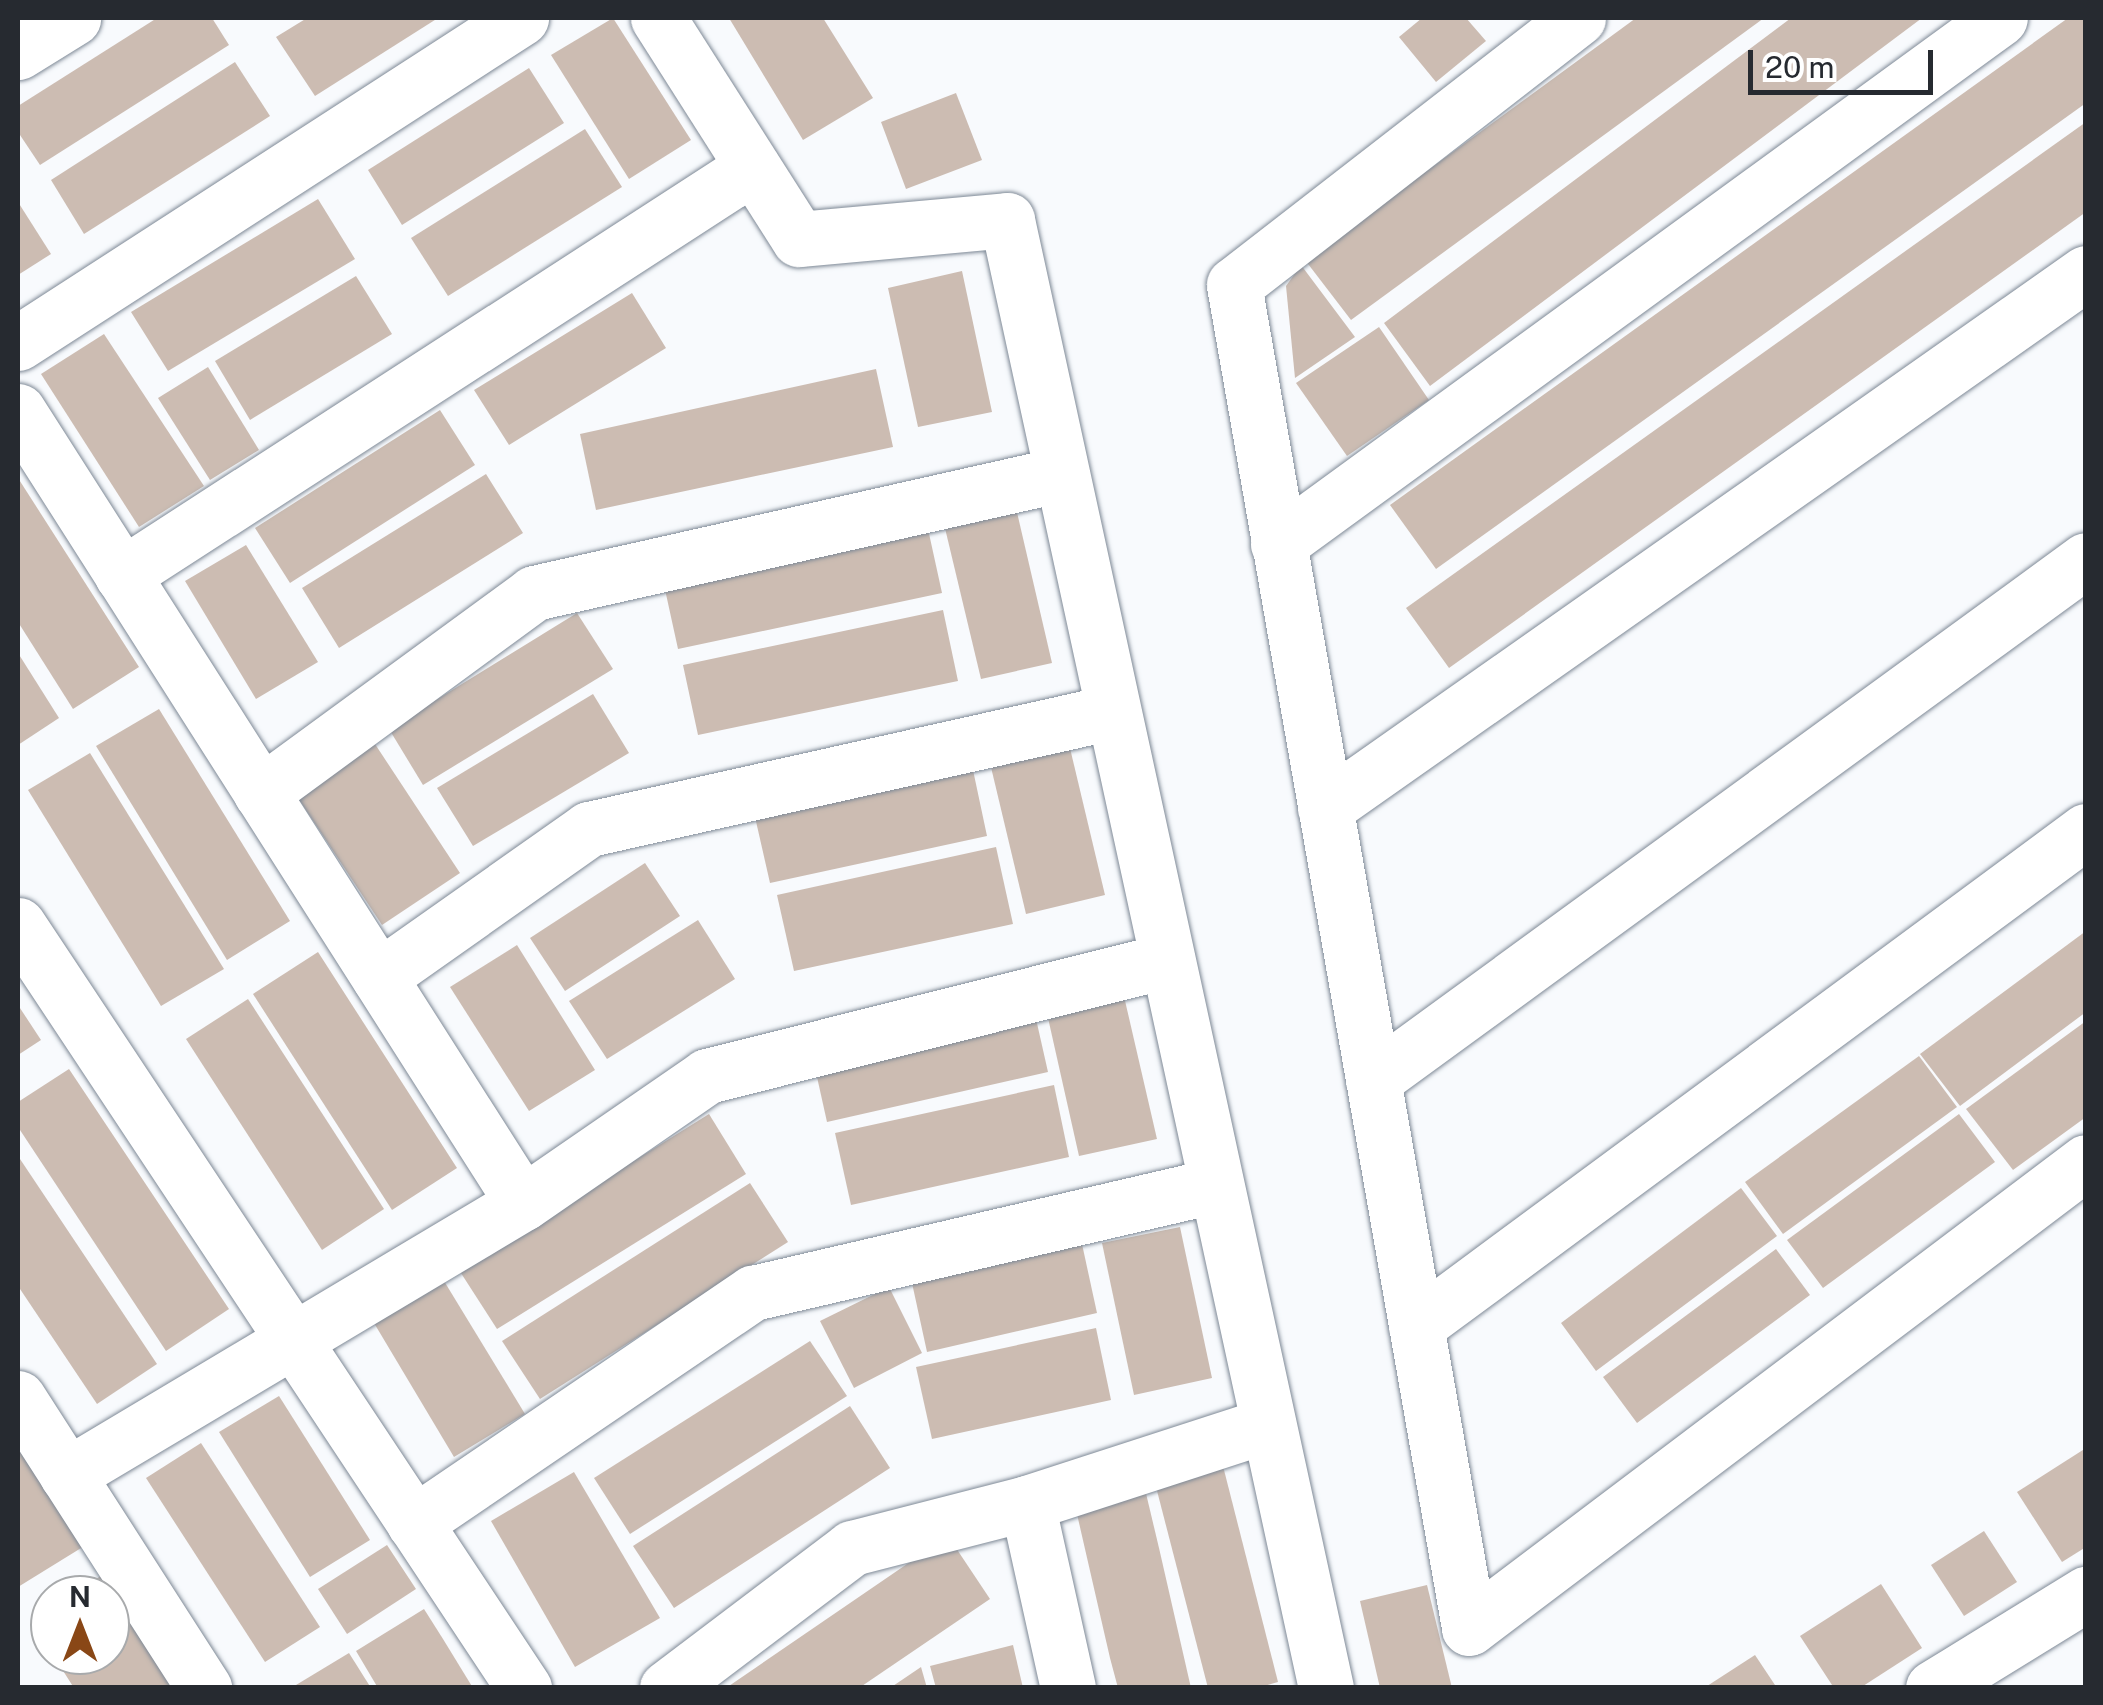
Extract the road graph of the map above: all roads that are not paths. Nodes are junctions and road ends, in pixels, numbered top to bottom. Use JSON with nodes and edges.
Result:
{"nodes":[{"id":1,"x":73,"y":18,"type":"edge"},
{"id":2,"x":521,"y":18,"type":"edge"},
{"id":3,"x":658,"y":18,"type":"edge"},
{"id":4,"x":1578,"y":18,"type":"edge"},
{"id":5,"x":2000,"y":18,"type":"edge"},
{"id":6,"x":18,"y":52,"type":"edge"},
{"id":7,"x":753,"y":166,"type":"junction"},
{"id":8,"x":2086,"y":273,"type":"edge"},
{"id":9,"x":18,"y":344,"type":"edge"},
{"id":10,"x":18,"y":411,"type":"edge"},
{"id":11,"x":1062,"y":474,"type":"junction"},
{"id":12,"x":1278,"y":544,"type":"junction"},
{"id":13,"x":2086,"y":560,"type":"edge"},
{"id":14,"x":122,"y":575,"type":"junction"},
{"id":15,"x":1112,"y":712,"type":"junction"},
{"id":16,"x":261,"y":793,"type":"junction"},
{"id":17,"x":1325,"y":808,"type":"junction"},
{"id":18,"x":2086,"y":831,"type":"edge"},
{"id":19,"x":18,"y":925,"type":"edge"},
{"id":20,"x":1165,"y":960,"type":"junction"},
{"id":21,"x":378,"y":977,"type":"junction"},
{"id":22,"x":1373,"y":1080,"type":"junction"},
{"id":23,"x":2086,"y":1162,"type":"edge"},
{"id":24,"x":1213,"y":1186,"type":"junction"},
{"id":25,"x":523,"y":1203,"type":"junction"},
{"id":26,"x":1416,"y":1326,"type":"junction"},
{"id":27,"x":294,"y":1342,"type":"junction"},
{"id":28,"x":18,"y":1398,"type":"edge"},
{"id":29,"x":1264,"y":1426,"type":"junction"},
{"id":30,"x":68,"y":1475,"type":"junction"},
{"id":31,"x":1027,"y":1503,"type":"junction"},
{"id":32,"x":414,"y":1523,"type":"junction"},
{"id":33,"x":2086,"y":1594,"type":"edge"},
{"id":34,"x":204,"y":1688,"type":"edge"},
{"id":35,"x":524,"y":1688,"type":"edge"},
{"id":36,"x":667,"y":1688,"type":"edge"},
{"id":37,"x":1068,"y":1688,"type":"edge"},
{"id":38,"x":1326,"y":1688,"type":"edge"},
{"id":39,"x":1933,"y":1688,"type":"edge"}],
"edges":[{"from":1,"to":6,"type":"street"},
{"from":2,"to":9,"type":"street"},
{"from":3,"to":7,"type":"street"},
{"from":4,"to":12,"type":"street"},
{"from":5,"to":12,"type":"street"},
{"from":7,"to":11,"type":"street"},
{"from":7,"to":14,"type":"street"},
{"from":8,"to":17,"type":"street"},
{"from":10,"to":14,"type":"street"},
{"from":11,"to":15,"type":"street"},
{"from":11,"to":16,"type":"street"},
{"from":12,"to":17,"type":"street"},
{"from":13,"to":22,"type":"street"},
{"from":14,"to":16,"type":"street"},
{"from":15,"to":20,"type":"street"},
{"from":15,"to":21,"type":"street"},
{"from":16,"to":21,"type":"street"},
{"from":17,"to":22,"type":"street"},
{"from":18,"to":26,"type":"street"},
{"from":19,"to":27,"type":"street"},
{"from":20,"to":24,"type":"street"},
{"from":20,"to":25,"type":"street"},
{"from":21,"to":25,"type":"street"},
{"from":22,"to":26,"type":"street"},
{"from":23,"to":26,"type":"street"},
{"from":24,"to":29,"type":"street"},
{"from":24,"to":32,"type":"street"},
{"from":25,"to":27,"type":"street"},
{"from":27,"to":30,"type":"street"},
{"from":27,"to":32,"type":"street"},
{"from":28,"to":30,"type":"street"},
{"from":29,"to":31,"type":"street"},
{"from":29,"to":38,"type":"street"},
{"from":30,"to":34,"type":"street"},
{"from":31,"to":36,"type":"street"},
{"from":31,"to":37,"type":"street"},
{"from":32,"to":35,"type":"street"},
{"from":33,"to":39,"type":"street"}]}
